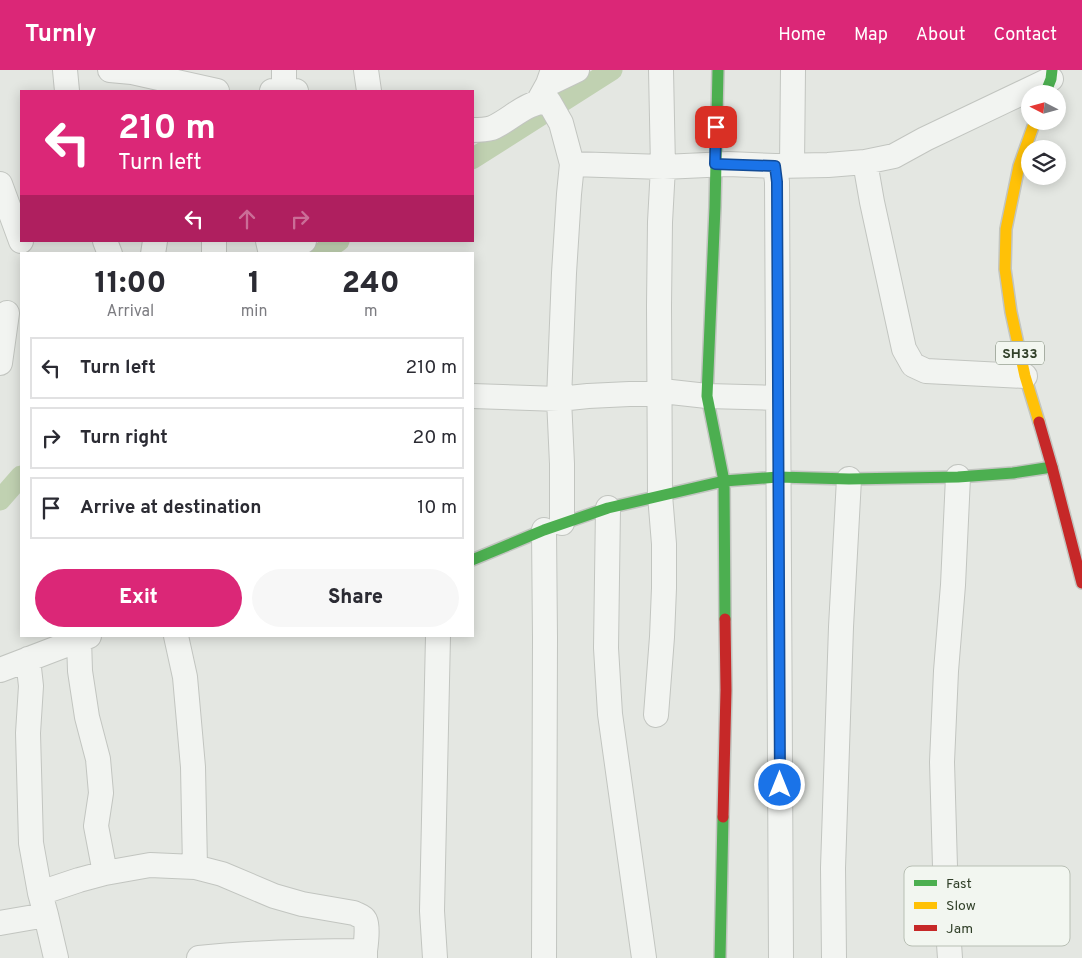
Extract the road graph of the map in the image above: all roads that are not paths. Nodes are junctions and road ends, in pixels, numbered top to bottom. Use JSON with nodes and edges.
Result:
{"nodes":[{"id":1,"x":65,"y":70,"type":"edge"},
{"id":2,"x":110,"y":70,"type":"edge"},
{"id":3,"x":284,"y":70,"type":"edge"},
{"id":4,"x":366,"y":70,"type":"edge"},
{"id":5,"x":577,"y":70,"type":"edge"},
{"id":6,"x":661,"y":70,"type":"edge"},
{"id":7,"x":718,"y":70,"type":"edge"},
{"id":8,"x":793,"y":70,"type":"edge"},
{"id":9,"x":175,"y":81,"type":"edge"},
{"id":10,"x":1049,"y":81,"type":"edge"},
{"id":11,"x":67,"y":90,"type":"edge"},
{"id":12,"x":213,"y":90,"type":"edge"},
{"id":13,"x":284,"y":90,"type":"edge"},
{"id":14,"x":369,"y":90,"type":"edge"},
{"id":15,"x":547,"y":90,"type":"edge"},
{"id":16,"x":474,"y":130,"type":"edge"},
{"id":17,"x":1032,"y":130,"type":"edge"},
{"id":18,"x":865,"y":162,"type":"junction"},
{"id":19,"x":572,"y":164,"type":"junction"},
{"id":20,"x":715,"y":164,"type":"junction"},
{"id":21,"x":784,"y":166,"type":"junction"},
{"id":22,"x":663,"y":167,"type":"junction"},
{"id":23,"x":0,"y":184,"type":"edge"},
{"id":24,"x":20,"y":238,"type":"edge"},
{"id":25,"x":302,"y":242,"type":"edge"},
{"id":26,"x":287,"y":252,"type":"edge"},
{"id":27,"x":10,"y":313,"type":"edge"},
{"id":28,"x":0,"y":363,"type":"edge"},
{"id":29,"x":1025,"y":376,"type":"junction"},
{"id":30,"x":660,"y":394,"type":"junction"},
{"id":31,"x":474,"y":396,"type":"edge"},
{"id":32,"x":707,"y":396,"type":"junction"},
{"id":33,"x":778,"y":398,"type":"junction"},
{"id":34,"x":559,"y":399,"type":"junction"},
{"id":35,"x":1052,"y":467,"type":"junction"},
{"id":36,"x":778,"y":477,"type":"junction"},
{"id":37,"x":958,"y":477,"type":"junction"},
{"id":38,"x":849,"y":479,"type":"junction"},
{"id":39,"x":724,"y":481,"type":"junction"},
{"id":40,"x":660,"y":495,"type":"junction"},
{"id":41,"x":608,"y":508,"type":"junction"},
{"id":42,"x":553,"y":527,"type":"junction"},
{"id":43,"x":474,"y":559,"type":"edge"},
{"id":44,"x":1082,"y":583,"type":"edge"},
{"id":45,"x":176,"y":637,"type":"edge"},
{"id":46,"x":438,"y":637,"type":"edge"},
{"id":47,"x":84,"y":638,"type":"edge"},
{"id":48,"x":28,"y":659,"type":"junction"},
{"id":49,"x":0,"y":670,"type":"edge"},
{"id":50,"x":656,"y":715,"type":"dead end"},
{"id":51,"x":945,"y":866,"type":"edge"},
{"id":52,"x":195,"y":867,"type":"junction"},
{"id":53,"x":105,"y":873,"type":"junction"},
{"id":54,"x":43,"y":904,"type":"junction"},
{"id":55,"x":0,"y":923,"type":"edge"},
{"id":56,"x":365,"y":954,"type":"edge"},
{"id":57,"x":56,"y":958,"type":"edge"},
{"id":58,"x":199,"y":958,"type":"edge"},
{"id":59,"x":435,"y":958,"type":"edge"},
{"id":60,"x":544,"y":958,"type":"edge"},
{"id":61,"x":644,"y":958,"type":"edge"},
{"id":62,"x":720,"y":958,"type":"edge"},
{"id":63,"x":781,"y":958,"type":"edge"},
{"id":64,"x":834,"y":958,"type":"edge"}],
"edges":[{"from":1,"to":11,"type":"street"},
{"from":2,"to":9,"type":"street"},
{"from":3,"to":13,"type":"street"},
{"from":4,"to":14,"type":"street"},
{"from":5,"to":15,"type":"street"},
{"from":6,"to":22,"type":"street"},
{"from":7,"to":20,"type":"street"},
{"from":8,"to":21,"type":"street"},
{"from":9,"to":12,"type":"street"},
{"from":10,"to":18,"type":"street"},
{"from":15,"to":16,"type":"street"},
{"from":15,"to":19,"type":"street"},
{"from":17,"to":29,"type":"street","number":"SH33"},
{"from":18,"to":21,"type":"street"},
{"from":18,"to":29,"type":"street"},
{"from":19,"to":22,"type":"street"},
{"from":19,"to":34,"type":"street"},
{"from":20,"to":21,"type":"street"},
{"from":20,"to":22,"type":"street"},
{"from":20,"to":32,"type":"street"},
{"from":21,"to":33,"type":"street"},
{"from":22,"to":30,"type":"street"},
{"from":23,"to":24,"type":"street"},
{"from":25,"to":26,"type":"street"},
{"from":27,"to":28,"type":"street"},
{"from":29,"to":35,"type":"street","number":"SH33"},
{"from":30,"to":32,"type":"street"},
{"from":30,"to":34,"type":"street"},
{"from":30,"to":40,"type":"street"},
{"from":31,"to":34,"type":"street"},
{"from":32,"to":33,"type":"street"},
{"from":32,"to":39,"type":"street"},
{"from":33,"to":36,"type":"street"},
{"from":34,"to":42,"type":"street"},
{"from":35,"to":37,"type":"street"},
{"from":35,"to":44,"type":"street","number":"SH33"},
{"from":36,"to":38,"type":"street"},
{"from":36,"to":39,"type":"street"},
{"from":36,"to":63,"type":"street"},
{"from":37,"to":38,"type":"street"},
{"from":37,"to":51,"type":"street"},
{"from":38,"to":64,"type":"street"},
{"from":39,"to":40,"type":"street"},
{"from":39,"to":62,"type":"street"},
{"from":40,"to":41,"type":"street"},
{"from":40,"to":50,"type":"street"},
{"from":41,"to":42,"type":"street"},
{"from":41,"to":61,"type":"street"},
{"from":42,"to":43,"type":"street"},
{"from":42,"to":60,"type":"street"},
{"from":45,"to":52,"type":"street"},
{"from":46,"to":59,"type":"street"},
{"from":47,"to":48,"type":"street"},
{"from":47,"to":53,"type":"street"},
{"from":48,"to":49,"type":"street"},
{"from":48,"to":54,"type":"street"},
{"from":52,"to":53,"type":"street"},
{"from":52,"to":56,"type":"street"},
{"from":53,"to":54,"type":"street"},
{"from":54,"to":55,"type":"street"},
{"from":54,"to":57,"type":"street"},
{"from":56,"to":58,"type":"street"}]}
